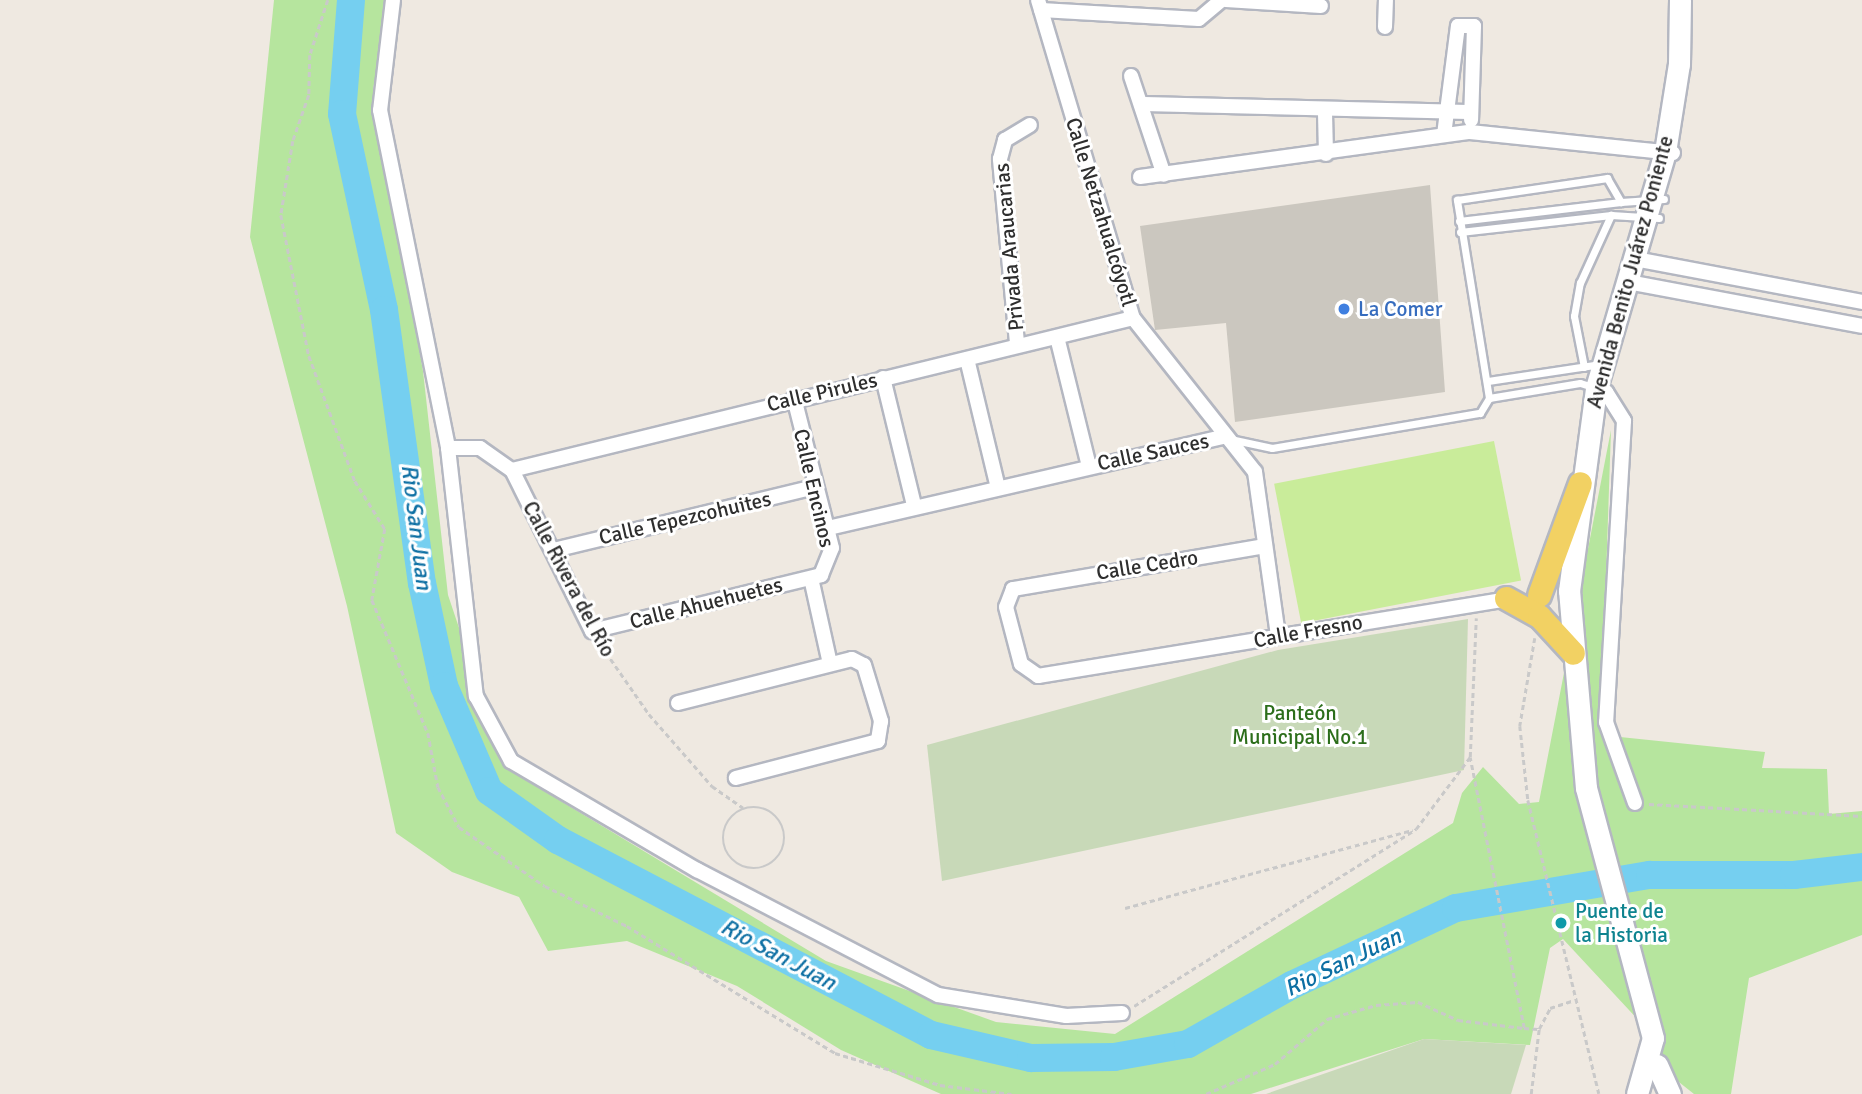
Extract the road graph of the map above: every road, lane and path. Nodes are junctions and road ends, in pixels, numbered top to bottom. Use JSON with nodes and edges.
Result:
{"nodes":[{"id":1,"x":328,"y":0,"type":"edge"},
{"id":2,"x":393,"y":0,"type":"edge"},
{"id":3,"x":1224,"y":0,"type":"edge"},
{"id":4,"x":1386,"y":0,"type":"edge"},
{"id":5,"x":1680,"y":0,"type":"edge"},
{"id":6,"x":1691,"y":0,"type":"edge"},
{"id":7,"x":1039,"y":5,"type":"edge"},
{"id":8,"x":1321,"y":6,"type":"dead end"},
{"id":9,"x":1385,"y":27,"type":"dead end"},
{"id":10,"x":1131,"y":76,"type":"dead end"},
{"id":11,"x":1142,"y":104,"type":"junction"},
{"id":12,"x":1471,"y":112,"type":"junction"},
{"id":13,"x":1325,"y":113,"type":"junction"},
{"id":14,"x":1444,"y":114,"type":"junction"},
{"id":15,"x":1030,"y":125,"type":"dead end"},
{"id":16,"x":1470,"y":132,"type":"junction"},
{"id":17,"x":1444,"y":135,"type":"junction"},
{"id":18,"x":1670,"y":153,"type":"junction"},
{"id":19,"x":1326,"y":154,"type":"junction"},
{"id":20,"x":1164,"y":175,"type":"junction"},
{"id":21,"x":1140,"y":177,"type":"dead end"},
{"id":22,"x":1621,"y":202,"type":"junction"},
{"id":23,"x":1655,"y":209,"type":"junction"},
{"id":24,"x":1611,"y":215,"type":"junction"},
{"id":25,"x":1459,"y":221,"type":"junction"},
{"id":26,"x":1460,"y":232,"type":"junction"},
{"id":27,"x":1642,"y":260,"type":"junction"},
{"id":28,"x":1635,"y":283,"type":"junction"},
{"id":29,"x":1862,"y":302,"type":"edge"},
{"id":30,"x":1133,"y":318,"type":"junction"},
{"id":31,"x":1862,"y":326,"type":"edge"},
{"id":32,"x":1057,"y":337,"type":"junction"},
{"id":33,"x":1017,"y":343,"type":"junction"},
{"id":34,"x":967,"y":359,"type":"junction"},
{"id":35,"x":1593,"y":365,"type":"junction"},
{"id":36,"x":883,"y":378,"type":"junction"},
{"id":37,"x":1488,"y":381,"type":"junction"},
{"id":38,"x":1601,"y":390,"type":"junction"},
{"id":39,"x":794,"y":398,"type":"junction"},
{"id":40,"x":1489,"y":398,"type":"junction"},
{"id":41,"x":1223,"y":437,"type":"junction"},
{"id":42,"x":448,"y":448,"type":"junction"},
{"id":43,"x":1089,"y":466,"type":"junction"},
{"id":44,"x":512,"y":470,"type":"junction"},
{"id":45,"x":996,"y":484,"type":"junction"},
{"id":46,"x":1580,"y":484,"type":"junction"},
{"id":47,"x":815,"y":487,"type":"junction"},
{"id":48,"x":914,"y":505,"type":"junction"},
{"id":49,"x":828,"y":528,"type":"junction"},
{"id":50,"x":1265,"y":546,"type":"junction"},
{"id":51,"x":554,"y":550,"type":"junction"},
{"id":52,"x":816,"y":577,"type":"junction"},
{"id":53,"x":1574,"y":590,"type":"junction"},
{"id":54,"x":1506,"y":598,"type":"joint"},
{"id":55,"x":1477,"y":602,"type":"junction"},
{"id":56,"x":1539,"y":605,"type":"junction"},
{"id":57,"x":592,"y":631,"type":"junction"},
{"id":58,"x":1278,"y":636,"type":"junction"},
{"id":59,"x":1573,"y":653,"type":"junction"},
{"id":60,"x":830,"y":664,"type":"junction"},
{"id":61,"x":1038,"y":676,"type":"joint"},
{"id":62,"x":678,"y":702,"type":"dead end"},
{"id":63,"x":1470,"y":757,"type":"junction"},
{"id":64,"x":736,"y":778,"type":"dead end"},
{"id":65,"x":1591,"y":786,"type":"junction"},
{"id":66,"x":1635,"y":803,"type":"joint"},
{"id":67,"x":743,"y":808,"type":"junction"},
{"id":68,"x":1862,"y":816,"type":"edge"},
{"id":69,"x":1416,"y":829,"type":"junction"},
{"id":70,"x":1125,"y":908,"type":"dead end"},
{"id":71,"x":1648,"y":994,"type":"junction"},
{"id":72,"x":1574,"y":1000,"type":"junction"},
{"id":73,"x":1122,"y":1013,"type":"joint"},
{"id":74,"x":1524,"y":1028,"type":"junction"},
{"id":75,"x":1539,"y":1029,"type":"junction"},
{"id":76,"x":1657,"y":1065,"type":"junction"},
{"id":77,"x":1643,"y":1093,"type":"edge"},
{"id":78,"x":1011,"y":1094,"type":"edge"},
{"id":79,"x":1206,"y":1094,"type":"edge"},
{"id":80,"x":1531,"y":1094,"type":"edge"},
{"id":81,"x":1599,"y":1094,"type":"edge"},
{"id":82,"x":1670,"y":1094,"type":"edge"}],
"edges":[{"from":1,"to":78,"type":"path"},
{"from":2,"to":42,"type":"street"},
{"from":3,"to":7,"type":"street"},
{"from":3,"to":8,"type":"street"},
{"from":4,"to":9,"type":"street"},
{"from":5,"to":18,"type":"main road","name":"Avenida Benito Juárez Poniente"},
{"from":6,"to":18,"type":"main road","name":"Avenida Benito Juárez Poniente"},
{"from":7,"to":30,"type":"street","name":"Calle Netzahualcóyotl"},
{"from":10,"to":11,"type":"street"},
{"from":11,"to":13,"type":"street"},
{"from":11,"to":20,"type":"street"},
{"from":12,"to":14,"type":"street"},
{"from":12,"to":14,"type":"street"},
{"from":12,"to":16,"type":"street"},
{"from":13,"to":14,"type":"street"},
{"from":13,"to":19,"type":"street"},
{"from":14,"to":17,"type":"street"},
{"from":15,"to":33,"type":"street","name":"Privada Araucarias"},
{"from":16,"to":17,"type":"street"},
{"from":16,"to":18,"type":"street"},
{"from":17,"to":19,"type":"street"},
{"from":18,"to":23,"type":"main road","name":"Avenida Benito Juárez Poniente"},
{"from":19,"to":20,"type":"street"},
{"from":20,"to":21,"type":"street"},
{"from":22,"to":23,"type":"lane"},
{"from":22,"to":25,"type":"lane"},
{"from":22,"to":25,"type":"lane"},
{"from":23,"to":24,"type":"lane"},
{"from":23,"to":27,"type":"main road","name":"Avenida Benito Juárez Poniente"},
{"from":24,"to":26,"type":"lane"},
{"from":24,"to":35,"type":"lane"},
{"from":25,"to":26,"type":"lane"},
{"from":26,"to":37,"type":"lane"},
{"from":27,"to":28,"type":"main road","name":"Avenida Benito Juárez Poniente"},
{"from":27,"to":29,"type":"street"},
{"from":28,"to":31,"type":"street"},
{"from":28,"to":35,"type":"main road","name":"Avenida Benito Juárez Poniente"},
{"from":28,"to":38,"type":"main road","name":"Avenida Benito Juárez Poniente"},
{"from":30,"to":32,"type":"street","name":"Calle Pirules"},
{"from":30,"to":41,"type":"street","name":"Calle Netzahualcóyotl"},
{"from":32,"to":33,"type":"street","name":"Calle Pirules"},
{"from":32,"to":43,"type":"street"},
{"from":33,"to":34,"type":"street","name":"Calle Pirules"},
{"from":34,"to":36,"type":"street","name":"Calle Pirules"},
{"from":34,"to":45,"type":"street"},
{"from":35,"to":37,"type":"lane"},
{"from":35,"to":38,"type":"main road","name":"Avenida Benito Juárez Poniente"},
{"from":36,"to":39,"type":"street","name":"Calle Pirules"},
{"from":36,"to":48,"type":"street"},
{"from":37,"to":40,"type":"lane"},
{"from":38,"to":40,"type":"lane","name":"Calle Sauces"},
{"from":38,"to":46,"type":"main road","name":"Avenida Benito Juárez Poniente"},
{"from":38,"to":53,"type":"main road","name":"Avenida Benito Juárez Poniente"},
{"from":38,"to":66,"type":"street"},
{"from":39,"to":44,"type":"street","name":"Calle Pirules"},
{"from":39,"to":47,"type":"street","name":"Calle Encinos"},
{"from":40,"to":41,"type":"lane","name":"Calle Sauces"},
{"from":41,"to":43,"type":"street","name":"Calle Sauces"},
{"from":41,"to":50,"type":"street","name":"Calle Netzahualcóyotl"},
{"from":42,"to":44,"type":"street"},
{"from":42,"to":73,"type":"street"},
{"from":43,"to":45,"type":"street","name":"Calle Sauces"},
{"from":44,"to":51,"type":"street","name":"Calle Rivera del Río"},
{"from":45,"to":48,"type":"street","name":"Calle Sauces"},
{"from":46,"to":53,"type":"main road","name":"Avenida Benito Juárez Poniente"},
{"from":46,"to":56,"type":"main road"},
{"from":47,"to":49,"type":"street","name":"Calle Encinos"},
{"from":47,"to":51,"type":"street","name":"Calle Tepezcohuites"},
{"from":48,"to":49,"type":"street","name":"Calle Sauces"},
{"from":49,"to":52,"type":"street","name":"Calle Encinos"},
{"from":50,"to":58,"type":"street","name":"Calle Netzahualcóyotl"},
{"from":50,"to":61,"type":"street","name":"Calle Cedro"},
{"from":51,"to":57,"type":"street","name":"Calle Rivera del Río"},
{"from":52,"to":57,"type":"street","name":"Calle Ahuehuetes"},
{"from":52,"to":60,"type":"street"},
{"from":53,"to":56,"type":"street"},
{"from":53,"to":59,"type":"main road","name":"Avenida Benito Juárez Poniente"},
{"from":53,"to":65,"type":"main road","name":"Avenida Benito Juárez Poniente"},
{"from":54,"to":55,"type":"street","name":"Calle Fresno"},
{"from":54,"to":56,"type":"main road"},
{"from":55,"to":58,"type":"street","name":"Calle Fresno"},
{"from":55,"to":63,"type":"path"},
{"from":56,"to":59,"type":"main road"},
{"from":56,"to":72,"type":"path"},
{"from":57,"to":67,"type":"path","name":"Calle Rivera del Río"},
{"from":58,"to":61,"type":"street","name":"Calle Fresno"},
{"from":59,"to":65,"type":"main road","name":"Avenida Benito Juárez Poniente"},
{"from":60,"to":62,"type":"street"},
{"from":60,"to":64,"type":"street"},
{"from":63,"to":69,"type":"path"},
{"from":63,"to":74,"type":"path"},
{"from":65,"to":71,"type":"main road","name":"Avenida Benito Juárez Poniente"},
{"from":66,"to":68,"type":"path"},
{"from":67,"to":67,"type":"path"},
{"from":69,"to":70,"type":"path"},
{"from":69,"to":73,"type":"path"},
{"from":71,"to":76,"type":"main road"},
{"from":71,"to":77,"type":"main road"},
{"from":72,"to":75,"type":"path"},
{"from":72,"to":81,"type":"path"},
{"from":74,"to":75,"type":"path"},
{"from":74,"to":79,"type":"path"},
{"from":75,"to":80,"type":"path"},
{"from":76,"to":77,"type":"main road"},
{"from":76,"to":82,"type":"main road"}]}
